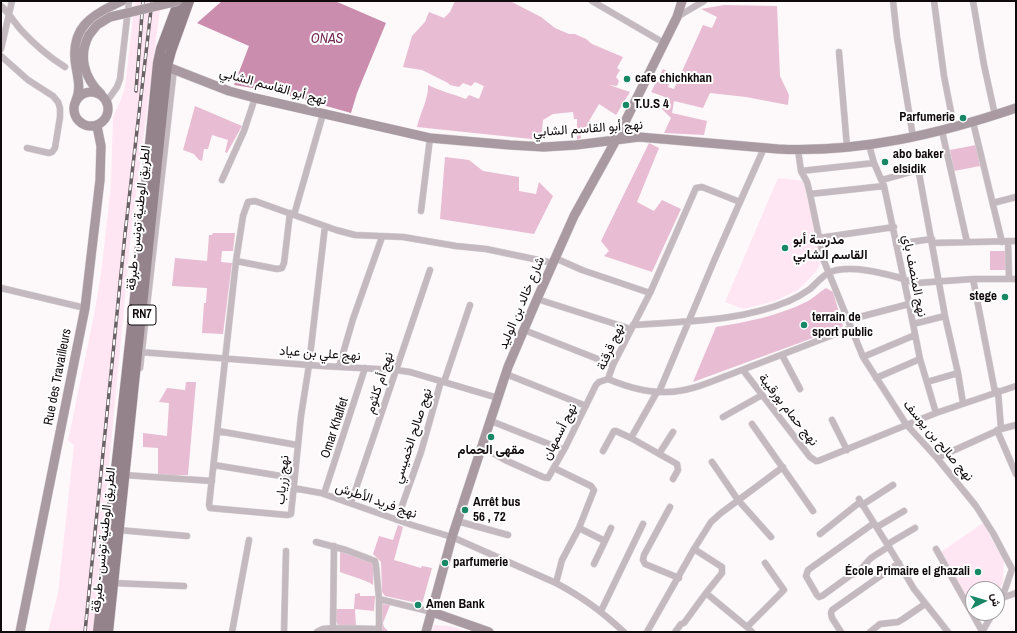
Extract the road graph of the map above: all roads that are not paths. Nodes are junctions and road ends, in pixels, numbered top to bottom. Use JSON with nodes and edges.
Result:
{"nodes":[{"id":1,"x":12,"y":1,"type":"edge"},
{"id":2,"x":122,"y":1,"type":"edge"},
{"id":3,"x":129,"y":1,"type":"edge"},
{"id":4,"x":178,"y":1,"type":"edge"},
{"id":5,"x":189,"y":1,"type":"edge"},
{"id":6,"x":592,"y":1,"type":"edge"},
{"id":7,"x":681,"y":1,"type":"edge"},
{"id":8,"x":704,"y":1,"type":"edge"},
{"id":9,"x":893,"y":1,"type":"edge"},
{"id":10,"x":934,"y":1,"type":"edge"},
{"id":11,"x":974,"y":1,"type":"edge"},
{"id":12,"x":1,"y":6,"type":"edge"},
{"id":13,"x":9,"y":12,"type":"junction"},
{"id":14,"x":676,"y":17,"type":"junction"},
{"id":15,"x":664,"y":43,"type":"junction"},
{"id":16,"x":1,"y":47,"type":"edge"},
{"id":17,"x":839,"y":52,"type":"dead end"},
{"id":18,"x":1,"y":56,"type":"edge"},
{"id":19,"x":166,"y":66,"type":"junction"},
{"id":20,"x":65,"y":67,"type":"dead end"},
{"id":21,"x":104,"y":98,"type":"junction"},
{"id":22,"x":255,"y":98,"type":"junction"},
{"id":23,"x":76,"y":100,"type":"junction"},
{"id":24,"x":1016,"y":108,"type":"edge"},
{"id":25,"x":323,"y":114,"type":"junction"},
{"id":26,"x":995,"y":115,"type":"junction"},
{"id":27,"x":973,"y":122,"type":"junction"},
{"id":28,"x":97,"y":126,"type":"junction"},
{"id":29,"x":954,"y":127,"type":"junction"},
{"id":30,"x":942,"y":131,"type":"junction"},
{"id":31,"x":913,"y":137,"type":"junction"},
{"id":32,"x":430,"y":138,"type":"junction"},
{"id":33,"x":616,"y":140,"type":"junction"},
{"id":34,"x":869,"y":145,"type":"junction"},
{"id":35,"x":847,"y":147,"type":"junction"},
{"id":36,"x":27,"y":148,"type":"dead end"},
{"id":37,"x":764,"y":148,"type":"junction"},
{"id":38,"x":798,"y":150,"type":"junction"},
{"id":39,"x":874,"y":163,"type":"junction"},
{"id":40,"x":801,"y":171,"type":"junction"},
{"id":41,"x":222,"y":180,"type":"dead end"},
{"id":42,"x":883,"y":183,"type":"junction"},
{"id":43,"x":810,"y":194,"type":"junction"},
{"id":44,"x":1016,"y":197,"type":"edge"},
{"id":45,"x":740,"y":202,"type":"junction"},
{"id":46,"x":993,"y":203,"type":"junction"},
{"id":47,"x":421,"y":211,"type":"dead end"},
{"id":48,"x":292,"y":214,"type":"junction"},
{"id":49,"x":325,"y":226,"type":"junction"},
{"id":50,"x":894,"y":227,"type":"junction"},
{"id":51,"x":382,"y":237,"type":"junction"},
{"id":52,"x":819,"y":238,"type":"junction"},
{"id":53,"x":932,"y":241,"type":"junction"},
{"id":54,"x":1016,"y":241,"type":"edge"},
{"id":55,"x":967,"y":242,"type":"junction"},
{"id":56,"x":1005,"y":242,"type":"junction"},
{"id":57,"x":896,"y":244,"type":"junction"},
{"id":58,"x":236,"y":261,"type":"junction"},
{"id":59,"x":554,"y":261,"type":"junction"},
{"id":60,"x":430,"y":270,"type":"dead end"},
{"id":61,"x":828,"y":273,"type":"junction"},
{"id":62,"x":903,"y":279,"type":"junction"},
{"id":63,"x":973,"y":279,"type":"junction"},
{"id":64,"x":1013,"y":279,"type":"edge"},
{"id":65,"x":939,"y":282,"type":"junction"},
{"id":66,"x":1,"y":288,"type":"edge"},
{"id":67,"x":650,"y":293,"type":"junction"},
{"id":68,"x":537,"y":298,"type":"junction"},
{"id":69,"x":910,"y":304,"type":"junction"},
{"id":70,"x":470,"y":305,"type":"dead end"},
{"id":71,"x":85,"y":308,"type":"junction"},
{"id":72,"x":945,"y":316,"type":"junction"},
{"id":73,"x":848,"y":320,"type":"junction"},
{"id":74,"x":689,"y":321,"type":"junction"},
{"id":75,"x":913,"y":324,"type":"junction"},
{"id":76,"x":632,"y":327,"type":"junction"},
{"id":77,"x":850,"y":328,"type":"junction"},
{"id":78,"x":524,"y":330,"type":"junction"},
{"id":79,"x":915,"y":335,"type":"junction"},
{"id":80,"x":140,"y":352,"type":"junction"},
{"id":81,"x":782,"y":355,"type":"junction"},
{"id":82,"x":863,"y":357,"type":"junction"},
{"id":83,"x":225,"y":359,"type":"junction"},
{"id":84,"x":920,"y":359,"type":"junction"},
{"id":85,"x":309,"y":365,"type":"junction"},
{"id":86,"x":613,"y":365,"type":"junction"},
{"id":87,"x":339,"y":367,"type":"junction"},
{"id":88,"x":365,"y":368,"type":"junction"},
{"id":89,"x":396,"y":370,"type":"junction"},
{"id":90,"x":743,"y":370,"type":"junction"},
{"id":91,"x":958,"y":373,"type":"junction"},
{"id":92,"x":506,"y":374,"type":"junction"},
{"id":93,"x":876,"y":378,"type":"junction"},
{"id":94,"x":608,"y":379,"type":"junction"},
{"id":95,"x":443,"y":382,"type":"junction"},
{"id":96,"x":927,"y":382,"type":"junction"},
{"id":97,"x":1016,"y":386,"type":"edge"},
{"id":98,"x":800,"y":389,"type":"dead end"},
{"id":99,"x":658,"y":392,"type":"junction"},
{"id":100,"x":997,"y":392,"type":"junction"},
{"id":101,"x":762,"y":395,"type":"junction"},
{"id":102,"x":498,"y":398,"type":"junction"},
{"id":103,"x":963,"y":403,"type":"junction"},
{"id":104,"x":586,"y":406,"type":"junction"},
{"id":105,"x":936,"y":412,"type":"junction"},
{"id":106,"x":723,"y":417,"type":"dead end"},
{"id":107,"x":832,"y":420,"type":"dead end"},
{"id":108,"x":491,"y":421,"type":"junction"},
{"id":109,"x":752,"y":424,"type":"dead end"},
{"id":110,"x":906,"y":424,"type":"junction"},
{"id":111,"x":1016,"y":425,"type":"edge"},
{"id":112,"x":999,"y":430,"type":"junction"},
{"id":113,"x":218,"y":431,"type":"junction"},
{"id":114,"x":673,"y":432,"type":"dead end"},
{"id":115,"x":631,"y":438,"type":"junction"},
{"id":116,"x":297,"y":445,"type":"junction"},
{"id":117,"x":482,"y":447,"type":"junction"},
{"id":118,"x":564,"y":450,"type":"junction"},
{"id":119,"x":847,"y":450,"type":"junction"},
{"id":120,"x":603,"y":451,"type":"dead end"},
{"id":121,"x":659,"y":454,"type":"junction"},
{"id":122,"x":937,"y":458,"type":"junction"},
{"id":123,"x":712,"y":462,"type":"dead end"},
{"id":124,"x":214,"y":465,"type":"junction"},
{"id":125,"x":783,"y":467,"type":"junction"},
{"id":126,"x":554,"y":468,"type":"junction"},
{"id":127,"x":1016,"y":474,"type":"edge"},
{"id":128,"x":125,"y":475,"type":"junction"},
{"id":129,"x":293,"y":478,"type":"junction"},
{"id":130,"x":672,"y":479,"type":"dead end"},
{"id":131,"x":212,"y":481,"type":"junction"},
{"id":132,"x":893,"y":485,"type":"dead end"},
{"id":133,"x":293,"y":488,"type":"junction"},
{"id":134,"x":324,"y":494,"type":"junction"},
{"id":135,"x":738,"y":500,"type":"junction"},
{"id":136,"x":860,"y":502,"type":"junction"},
{"id":137,"x":351,"y":503,"type":"junction"},
{"id":138,"x":670,"y":507,"type":"dead end"},
{"id":139,"x":813,"y":511,"type":"dead end"},
{"id":140,"x":904,"y":511,"type":"dead end"},
{"id":141,"x":397,"y":520,"type":"junction"},
{"id":142,"x":457,"y":521,"type":"junction"},
{"id":143,"x":643,"y":524,"type":"dead end"},
{"id":144,"x":876,"y":525,"type":"junction"},
{"id":145,"x":578,"y":528,"type":"junction"},
{"id":146,"x":611,"y":528,"type":"dead end"},
{"id":147,"x":915,"y":528,"type":"dead end"},
{"id":148,"x":120,"y":530,"type":"junction"},
{"id":149,"x":820,"y":534,"type":"dead end"},
{"id":150,"x":187,"y":536,"type":"dead end"},
{"id":151,"x":508,"y":536,"type":"dead end"},
{"id":152,"x":452,"y":537,"type":"junction"},
{"id":153,"x":772,"y":537,"type":"dead end"},
{"id":154,"x":249,"y":540,"type":"dead end"},
{"id":155,"x":605,"y":541,"type":"junction"},
{"id":156,"x":316,"y":542,"type":"dead end"},
{"id":157,"x":888,"y":545,"type":"junction"},
{"id":158,"x":334,"y":546,"type":"junction"},
{"id":159,"x":694,"y":549,"type":"junction"},
{"id":160,"x":936,"y":549,"type":"dead end"},
{"id":161,"x":286,"y":551,"type":"dead end"},
{"id":162,"x":765,"y":563,"type":"dead end"},
{"id":163,"x":899,"y":563,"type":"junction"},
{"id":164,"x":594,"y":564,"type":"dead end"},
{"id":165,"x":1014,"y":568,"type":"edge"},
{"id":166,"x":679,"y":578,"type":"junction"},
{"id":167,"x":115,"y":583,"type":"junction"},
{"id":168,"x":556,"y":583,"type":"junction"},
{"id":169,"x":184,"y":586,"type":"dead end"},
{"id":170,"x":1005,"y":590,"type":"edge"},
{"id":171,"x":706,"y":593,"type":"junction"},
{"id":172,"x":1016,"y":593,"type":"edge"},
{"id":173,"x":1005,"y":597,"type":"edge"},
{"id":174,"x":379,"y":599,"type":"junction"},
{"id":175,"x":925,"y":604,"type":"junction"},
{"id":176,"x":601,"y":611,"type":"junction"},
{"id":177,"x":432,"y":612,"type":"junction"},
{"id":178,"x":988,"y":621,"type":"edge"},
{"id":179,"x":747,"y":627,"type":"junction"},
{"id":180,"x":333,"y":628,"type":"junction"},
{"id":181,"x":379,"y":630,"type":"edge"},
{"id":182,"x":982,"y":631,"type":"edge"},
{"id":183,"x":20,"y":632,"type":"edge"},
{"id":184,"x":98,"y":632,"type":"edge"},
{"id":185,"x":108,"y":632,"type":"edge"},
{"id":186,"x":112,"y":632,"type":"edge"},
{"id":187,"x":232,"y":632,"type":"edge"},
{"id":188,"x":284,"y":632,"type":"edge"},
{"id":189,"x":317,"y":632,"type":"edge"},
{"id":190,"x":426,"y":632,"type":"edge"},
{"id":191,"x":489,"y":632,"type":"edge"},
{"id":192,"x":624,"y":632,"type":"edge"},
{"id":193,"x":647,"y":632,"type":"edge"},
{"id":194,"x":675,"y":632,"type":"edge"},
{"id":195,"x":752,"y":632,"type":"edge"},
{"id":196,"x":841,"y":632,"type":"edge"},
{"id":197,"x":870,"y":632,"type":"edge"},
{"id":198,"x":948,"y":632,"type":"edge"}],
"edges":[{"from":1,"to":13,"type":"street"},
{"from":2,"to":23,"type":"street"},
{"from":3,"to":21,"type":"street"},
{"from":4,"to":19,"type":"main road","name":"الطريق الوطنية تونس - طبرقة","number":"RN7"},
{"from":4,"to":21,"type":"street","bridge":true},
{"from":5,"to":19,"type":"main road","name":"الطريق الوطنية تونس - طبرقة","number":"RN7"},
{"from":6,"to":15,"type":"street"},
{"from":7,"to":14,"type":"street","name":"شارع خالد بن الوليد"},
{"from":8,"to":14,"type":"street"},
{"from":9,"to":31,"type":"street"},
{"from":10,"to":29,"type":"street"},
{"from":11,"to":26,"type":"street"},
{"from":12,"to":13,"type":"street"},
{"from":13,"to":16,"type":"street"},
{"from":13,"to":20,"type":"street"},
{"from":14,"to":15,"type":"street","name":"شارع خالد بن الوليد"},
{"from":15,"to":33,"type":"street","name":"شارع خالد بن الوليد"},
{"from":17,"to":35,"type":"street"},
{"from":18,"to":36,"type":"street"},
{"from":19,"to":22,"type":"street","name":"نهج أبو القاسم الشابي"},
{"from":19,"to":80,"type":"main road","name":"الطريق الوطنية تونس - طبرقة","number":"RN7"},
{"from":19,"to":184,"type":"main road","name":"الطريق الوطنية تونس - طبرقة","number":"RN7"},
{"from":21,"to":23,"type":"street"},
{"from":21,"to":28,"type":"street"},
{"from":22,"to":25,"type":"street","name":"نهج أبو القاسم الشابي"},
{"from":22,"to":41,"type":"street"},
{"from":23,"to":28,"type":"street"},
{"from":24,"to":26,"type":"street","name":"نهج أبو القاسم الشابي"},
{"from":25,"to":32,"type":"street","name":"نهج أبو القاسم الشابي"},
{"from":25,"to":48,"type":"street"},
{"from":26,"to":27,"type":"street","name":"نهج أبو القاسم الشابي"},
{"from":27,"to":29,"type":"street","name":"نهج أبو القاسم الشابي"},
{"from":27,"to":46,"type":"street"},
{"from":28,"to":71,"type":"street","name":"Rue des Travailleurs"},
{"from":29,"to":30,"type":"street","name":"نهج أبو القاسم الشابي"},
{"from":30,"to":31,"type":"street","name":"نهج أبو القاسم الشابي"},
{"from":30,"to":55,"type":"street"},
{"from":31,"to":34,"type":"street","name":"نهج أبو القاسم الشابي"},
{"from":32,"to":33,"type":"street","name":"نهج أبو القاسم الشابي"},
{"from":32,"to":47,"type":"street"},
{"from":33,"to":37,"type":"street","name":"نهج أبو القاسم الشابي"},
{"from":33,"to":59,"type":"street","name":"شارع خالد بن الوليد"},
{"from":34,"to":35,"type":"street","name":"نهج أبو القاسم الشابي"},
{"from":34,"to":39,"type":"street","name":"نهج المنصف باي"},
{"from":35,"to":38,"type":"street","name":"نهج أبو القاسم الشابي"},
{"from":37,"to":38,"type":"street","name":"نهج أبو القاسم الشابي"},
{"from":37,"to":45,"type":"street"},
{"from":38,"to":40,"type":"street","name":"نهج صالح بن يوسف"},
{"from":39,"to":40,"type":"street"},
{"from":39,"to":42,"type":"street","name":"نهج المنصف باي"},
{"from":40,"to":43,"type":"street","name":"نهج صالح بن يوسف"},
{"from":42,"to":43,"type":"street"},
{"from":42,"to":50,"type":"street","name":"نهج المنصف باي"},
{"from":42,"to":53,"type":"street"},
{"from":43,"to":52,"type":"street","name":"نهج صالح بن يوسف"},
{"from":44,"to":46,"type":"street"},
{"from":45,"to":67,"type":"street","name":"نهج قرقنة"},
{"from":45,"to":74,"type":"street"},
{"from":46,"to":56,"type":"street"},
{"from":48,"to":49,"type":"street"},
{"from":48,"to":58,"type":"street"},
{"from":48,"to":58,"type":"street"},
{"from":49,"to":51,"type":"street"},
{"from":49,"to":85,"type":"street","name":"نهج زرياب"},
{"from":50,"to":52,"type":"street"},
{"from":50,"to":57,"type":"street","name":"نهج المنصف باي"},
{"from":51,"to":59,"type":"street"},
{"from":51,"to":87,"type":"street"},
{"from":52,"to":61,"type":"street","name":"نهج صالح بن يوسف"},
{"from":53,"to":55,"type":"street"},
{"from":53,"to":57,"type":"street"},
{"from":53,"to":65,"type":"street"},
{"from":54,"to":56,"type":"street"},
{"from":55,"to":56,"type":"street"},
{"from":56,"to":64,"type":"street"},
{"from":57,"to":62,"type":"street","name":"نهج المنصف باي"},
{"from":58,"to":83,"type":"street"},
{"from":59,"to":67,"type":"street"},
{"from":59,"to":68,"type":"street","name":"شارع خالد بن الوليد"},
{"from":60,"to":89,"type":"street","name":"نهج أم كلثوم"},
{"from":61,"to":62,"type":"street"},
{"from":61,"to":73,"type":"street","name":"نهج صالح بن يوسف"},
{"from":61,"to":74,"type":"street"},
{"from":62,"to":65,"type":"street"},
{"from":62,"to":69,"type":"street","name":"نهج المنصف باي"},
{"from":63,"to":64,"type":"street"},
{"from":63,"to":65,"type":"street"},
{"from":63,"to":100,"type":"street"},
{"from":65,"to":72,"type":"street"},
{"from":66,"to":71,"type":"street"},
{"from":67,"to":76,"type":"street","name":"نهج قرقنة"},
{"from":68,"to":76,"type":"street"},
{"from":68,"to":78,"type":"street","name":"شارع خالد بن الوليد"},
{"from":69,"to":73,"type":"street"},
{"from":69,"to":75,"type":"street","name":"نهج المنصف باي"},
{"from":70,"to":95,"type":"street","name":"نهج صالح الخميسي"},
{"from":71,"to":183,"type":"street","name":"Rue des Travailleurs"},
{"from":72,"to":75,"type":"street"},
{"from":72,"to":91,"type":"street"},
{"from":73,"to":77,"type":"street","name":"نهج صالح بن يوسف"},
{"from":74,"to":76,"type":"street"},
{"from":74,"to":99,"type":"street"},
{"from":75,"to":79,"type":"street","name":"نهج المنصف باي"},
{"from":76,"to":86,"type":"street","name":"نهج قرقنة"},
{"from":77,"to":81,"type":"street","name":"نهج قرقنة"},
{"from":77,"to":82,"type":"street","name":"نهج صالح بن يوسف"},
{"from":78,"to":86,"type":"street"},
{"from":78,"to":92,"type":"street","name":"شارع خالد بن الوليد"},
{"from":79,"to":82,"type":"street"},
{"from":79,"to":84,"type":"street","name":"نهج المنصف باي"},
{"from":80,"to":83,"type":"street","name":"نهج علي بن عياد"},
{"from":80,"to":128,"type":"main road","name":"الطريق الوطنية تونس - طبرقة","number":"RN7"},
{"from":81,"to":90,"type":"street","name":"نهج قرقنة"},
{"from":81,"to":98,"type":"street"},
{"from":82,"to":93,"type":"street","name":"نهج صالح بن يوسف"},
{"from":83,"to":85,"type":"street","name":"نهج علي بن عياد"},
{"from":83,"to":113,"type":"street"},
{"from":84,"to":93,"type":"street"},
{"from":84,"to":96,"type":"street","name":"نهج المنصف باي"},
{"from":85,"to":87,"type":"street","name":"نهج علي بن عياد"},
{"from":85,"to":116,"type":"street","name":"نهج زرياب"},
{"from":86,"to":94,"type":"street","name":"نهج قرقنة"},
{"from":87,"to":88,"type":"street","name":"نهج علي بن عياد"},
{"from":88,"to":89,"type":"street","name":"نهج علي بن عياد"},
{"from":88,"to":134,"type":"street","name":"Omar Khalfet"},
{"from":89,"to":95,"type":"street","name":"نهج علي بن عياد"},
{"from":89,"to":137,"type":"street","name":"نهج أم كلثوم"},
{"from":90,"to":99,"type":"street","name":"نهج قرقنة"},
{"from":90,"to":101,"type":"street","name":"نهج حمام بورقيبة"},
{"from":91,"to":96,"type":"street"},
{"from":91,"to":103,"type":"street"},
{"from":92,"to":102,"type":"street","name":"شارع خالد بن الوليد"},
{"from":92,"to":104,"type":"street"},
{"from":93,"to":110,"type":"street","name":"نهج صالح بن يوسف"},
{"from":94,"to":99,"type":"street","name":"نهج قرقنة"},
{"from":94,"to":104,"type":"street","name":"نهج أسمهان"},
{"from":95,"to":102,"type":"street","name":"نهج علي بن عياد"},
{"from":95,"to":141,"type":"street","name":"نهج صالح الخميسي"},
{"from":96,"to":105,"type":"street","name":"نهج المنصف باي"},
{"from":97,"to":100,"type":"street","name":"نهج حمام بورقيبة"},
{"from":99,"to":115,"type":"street"},
{"from":100,"to":103,"type":"street","name":"نهج حمام بورقيبة"},
{"from":100,"to":112,"type":"street"},
{"from":101,"to":106,"type":"street"},
{"from":101,"to":119,"type":"street","name":"نهج حمام بورقيبة"},
{"from":102,"to":108,"type":"street","name":"شارع خالد بن الوليد"},
{"from":103,"to":105,"type":"street","name":"نهج حمام بورقيبة"},
{"from":104,"to":118,"type":"street","name":"نهج أسمهان"},
{"from":105,"to":110,"type":"street","name":"نهج حمام بورقيبة"},
{"from":107,"to":119,"type":"street"},
{"from":108,"to":117,"type":"street","name":"شارع خالد بن الوليد"},
{"from":108,"to":118,"type":"street"},
{"from":109,"to":125,"type":"street"},
{"from":110,"to":119,"type":"street","name":"نهج حمام بورقيبة"},
{"from":110,"to":122,"type":"street","name":"نهج صالح بن يوسف"},
{"from":111,"to":112,"type":"street"},
{"from":112,"to":122,"type":"street"},
{"from":112,"to":127,"type":"street"},
{"from":113,"to":116,"type":"street"},
{"from":113,"to":124,"type":"street"},
{"from":114,"to":121,"type":"street"},
{"from":115,"to":120,"type":"street"},
{"from":115,"to":121,"type":"street"},
{"from":116,"to":129,"type":"street","name":"نهج زرياب"},
{"from":117,"to":126,"type":"street","name":"نهج أسمهان"},
{"from":117,"to":142,"type":"street","name":"شارع خالد بن الوليد"},
{"from":118,"to":126,"type":"street","name":"نهج أسمهان"},
{"from":121,"to":130,"type":"street"},
{"from":122,"to":165,"type":"street","name":"نهج صالح بن يوسف"},
{"from":123,"to":135,"type":"street"},
{"from":124,"to":129,"type":"street"},
{"from":124,"to":131,"type":"street"},
{"from":125,"to":135,"type":"street"},
{"from":125,"to":139,"type":"street"},
{"from":126,"to":145,"type":"street"},
{"from":128,"to":131,"type":"street"},
{"from":128,"to":148,"type":"main road","name":"الطريق الوطنية تونس - طبرقة","number":"RN7"},
{"from":129,"to":133,"type":"street","name":"نهج زرياب"},
{"from":131,"to":133,"type":"street","name":"نهج زرياب"},
{"from":132,"to":136,"type":"street"},
{"from":133,"to":134,"type":"street","name":"نهج فريد الأطرش"},
{"from":134,"to":137,"type":"street","name":"نهج فريد الأطرش"},
{"from":135,"to":153,"type":"street"},
{"from":135,"to":159,"type":"street"},
{"from":136,"to":144,"type":"street"},
{"from":136,"to":149,"type":"street"},
{"from":137,"to":141,"type":"street","name":"نهج فريد الأطرش"},
{"from":138,"to":166,"type":"street"},
{"from":140,"to":144,"type":"street"},
{"from":141,"to":152,"type":"street","name":"نهج فريد الأطرش"},
{"from":142,"to":151,"type":"street"},
{"from":142,"to":152,"type":"street","name":"شارع خالد بن الوليد"},
{"from":143,"to":176,"type":"street"},
{"from":144,"to":157,"type":"street"},
{"from":144,"to":157,"type":"street"},
{"from":145,"to":155,"type":"street"},
{"from":145,"to":168,"type":"street"},
{"from":146,"to":155,"type":"street"},
{"from":147,"to":157,"type":"street"},
{"from":148,"to":150,"type":"street"},
{"from":148,"to":167,"type":"main road","name":"الطريق الوطنية تونس - طبرقة","number":"RN7"},
{"from":152,"to":168,"type":"street","name":"نهج فريد الأطرش"},
{"from":152,"to":177,"type":"street","name":"شارع خالد بن الوليد"},
{"from":154,"to":187,"type":"street"},
{"from":155,"to":164,"type":"street"},
{"from":156,"to":158,"type":"street"},
{"from":157,"to":163,"type":"street"},
{"from":158,"to":174,"type":"street"},
{"from":158,"to":180,"type":"street"},
{"from":159,"to":166,"type":"street"},
{"from":159,"to":171,"type":"street"},
{"from":160,"to":182,"type":"street"},
{"from":161,"to":188,"type":"street"},
{"from":162,"to":179,"type":"street"},
{"from":163,"to":175,"type":"street"},
{"from":163,"to":196,"type":"street"},
{"from":165,"to":170,"type":"street","name":"نهج صالح بن يوسف"},
{"from":166,"to":193,"type":"street"},
{"from":167,"to":169,"type":"street"},
{"from":167,"to":185,"type":"main road","name":"الطريق الوطنية تونس - طبرقة","number":"RN7"},
{"from":167,"to":186,"type":"street"},
{"from":168,"to":176,"type":"street","name":"نهج فريد الأطرش"},
{"from":171,"to":179,"type":"street"},
{"from":171,"to":194,"type":"street"},
{"from":172,"to":173,"type":"street"},
{"from":174,"to":177,"type":"street"},
{"from":174,"to":181,"type":"street"},
{"from":175,"to":197,"type":"street"},
{"from":175,"to":198,"type":"street"},
{"from":176,"to":192,"type":"street","name":"نهج فريد الأطرش"},
{"from":177,"to":190,"type":"street","name":"شارع خالد بن الوليد"},
{"from":177,"to":191,"type":"street"},
{"from":178,"to":182,"type":"street"},
{"from":179,"to":195,"type":"street"},
{"from":180,"to":181,"type":"street"},
{"from":180,"to":189,"type":"street"}]}
